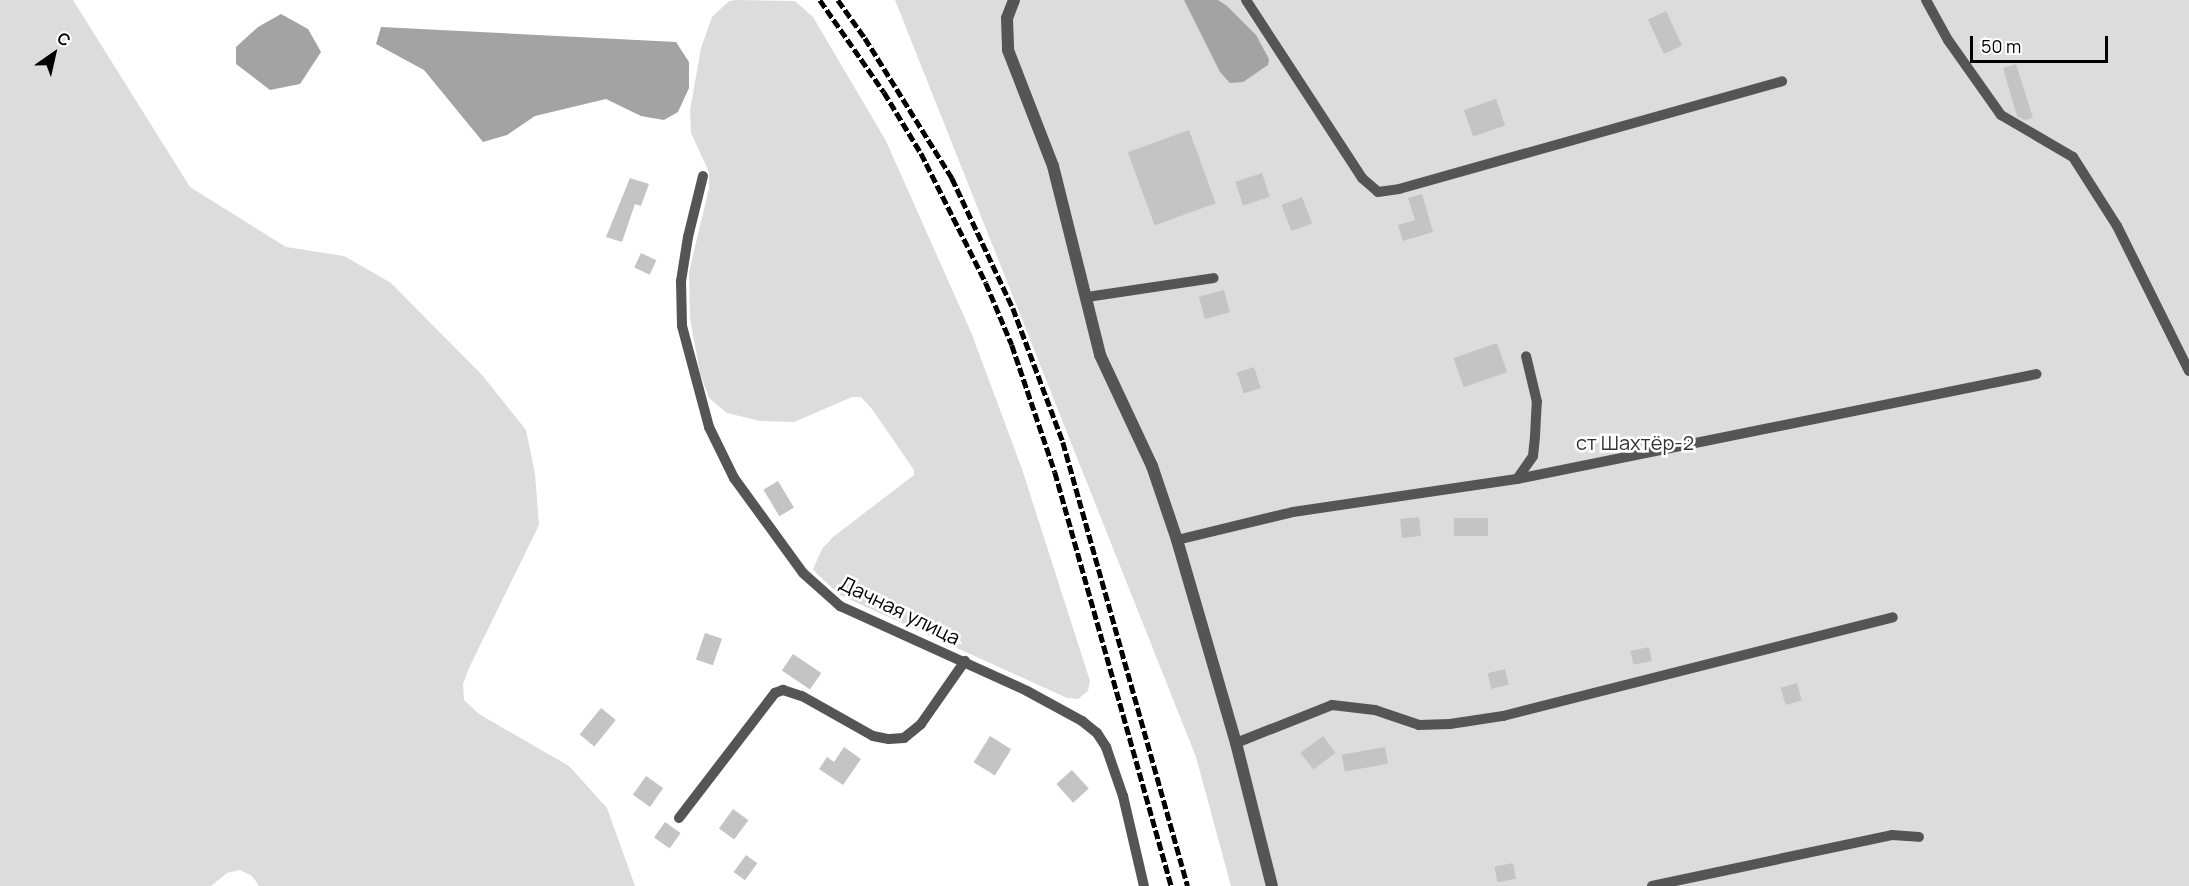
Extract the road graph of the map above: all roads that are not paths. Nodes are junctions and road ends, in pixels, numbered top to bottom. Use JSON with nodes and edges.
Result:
{"nodes":[{"id":1,"x":1014,"y":0,"type":"edge"},
{"id":2,"x":1246,"y":0,"type":"edge"},
{"id":3,"x":1926,"y":0,"type":"edge"},
{"id":4,"x":1782,"y":81,"type":"dead end"},
{"id":5,"x":703,"y":176,"type":"dead end"},
{"id":6,"x":1214,"y":278,"type":"dead end"},
{"id":7,"x":1087,"y":297,"type":"junction"},
{"id":8,"x":1526,"y":356,"type":"dead end"},
{"id":9,"x":2189,"y":371,"type":"edge"},
{"id":10,"x":2037,"y":374,"type":"dead end"},
{"id":11,"x":1517,"y":479,"type":"junction"},
{"id":12,"x":1177,"y":540,"type":"junction"},
{"id":13,"x":1893,"y":617,"type":"dead end"},
{"id":14,"x":965,"y":661,"type":"junction"},
{"id":15,"x":1236,"y":743,"type":"junction"},
{"id":16,"x":679,"y":818,"type":"dead end"},
{"id":17,"x":1919,"y":837,"type":"dead end"},
{"id":18,"x":1144,"y":886,"type":"edge"},
{"id":19,"x":1272,"y":886,"type":"edge"},
{"id":20,"x":1653,"y":886,"type":"edge"}],
"edges":[{"from":1,"to":7,"type":"street"},
{"from":2,"to":4,"type":"lane"},
{"from":3,"to":9,"type":"lane"},
{"from":5,"to":14,"type":"lane","name":"Дачная улица"},
{"from":6,"to":7,"type":"lane"},
{"from":7,"to":12,"type":"street"},
{"from":8,"to":11,"type":"lane"},
{"from":10,"to":11,"type":"lane"},
{"from":11,"to":12,"type":"lane"},
{"from":12,"to":15,"type":"street"},
{"from":13,"to":15,"type":"lane"},
{"from":14,"to":16,"type":"lane"},
{"from":14,"to":18,"type":"lane","name":"Дачная улица"},
{"from":15,"to":19,"type":"street"},
{"from":17,"to":20,"type":"lane"}]}
